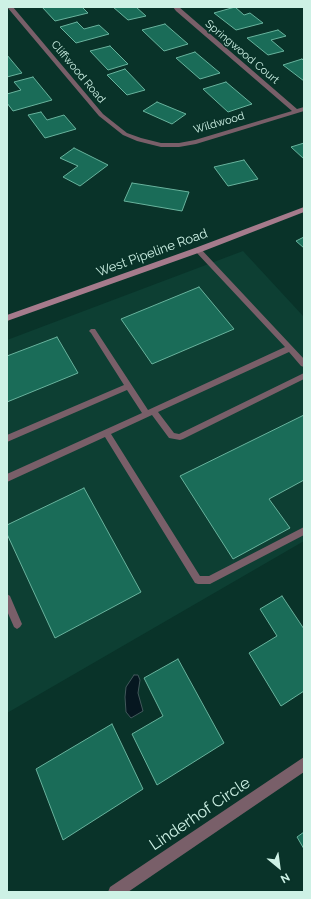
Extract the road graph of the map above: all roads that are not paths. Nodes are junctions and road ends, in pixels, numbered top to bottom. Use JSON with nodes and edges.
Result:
{"nodes":[{"id":1,"x":10,"y":7,"type":"edge"},
{"id":2,"x":176,"y":7,"type":"edge"},
{"id":3,"x":304,"y":109,"type":"edge"},
{"id":4,"x":296,"y":111,"type":"junction"},
{"id":5,"x":139,"y":140,"type":"joint"},
{"id":6,"x":304,"y":209,"type":"edge"},
{"id":7,"x":198,"y":250,"type":"junction"},
{"id":8,"x":7,"y":318,"type":"edge"},
{"id":9,"x":93,"y":331,"type":"dead end"},
{"id":10,"x":290,"y":348,"type":"junction"},
{"id":11,"x":304,"y":364,"type":"edge"},
{"id":12,"x":304,"y":376,"type":"edge"},
{"id":13,"x":129,"y":386,"type":"junction"},
{"id":14,"x":150,"y":412,"type":"junction"},
{"id":15,"x":106,"y":432,"type":"junction"},
{"id":16,"x":7,"y":439,"type":"edge"},
{"id":17,"x":7,"y":478,"type":"edge"},
{"id":18,"x":304,"y":531,"type":"edge"},
{"id":19,"x":7,"y":599,"type":"edge"},
{"id":20,"x":18,"y":624,"type":"dead end"},
{"id":21,"x":304,"y":764,"type":"edge"},
{"id":22,"x":115,"y":892,"type":"edge"}],
"edges":[{"from":1,"to":5,"type":"street","name":"Cliffwood Road"},
{"from":2,"to":4,"type":"street","name":"Springwood Court"},
{"from":3,"to":4,"type":"street","name":"Wildwood"},
{"from":4,"to":5,"type":"street","name":"Wildwood"},
{"from":6,"to":7,"type":"main road","name":"West Pipeline Road"},
{"from":7,"to":8,"type":"main road","name":"West Pipeline Road"},
{"from":7,"to":10,"type":"lane"},
{"from":9,"to":13,"type":"lane"},
{"from":10,"to":11,"type":"lane"},
{"from":10,"to":14,"type":"lane"},
{"from":12,"to":14,"type":"lane"},
{"from":13,"to":14,"type":"lane"},
{"from":13,"to":16,"type":"lane"},
{"from":14,"to":15,"type":"lane"},
{"from":15,"to":17,"type":"lane"},
{"from":15,"to":18,"type":"lane"},
{"from":19,"to":20,"type":"lane"},
{"from":21,"to":22,"type":"street","name":"Linderhof Circle"}]}
